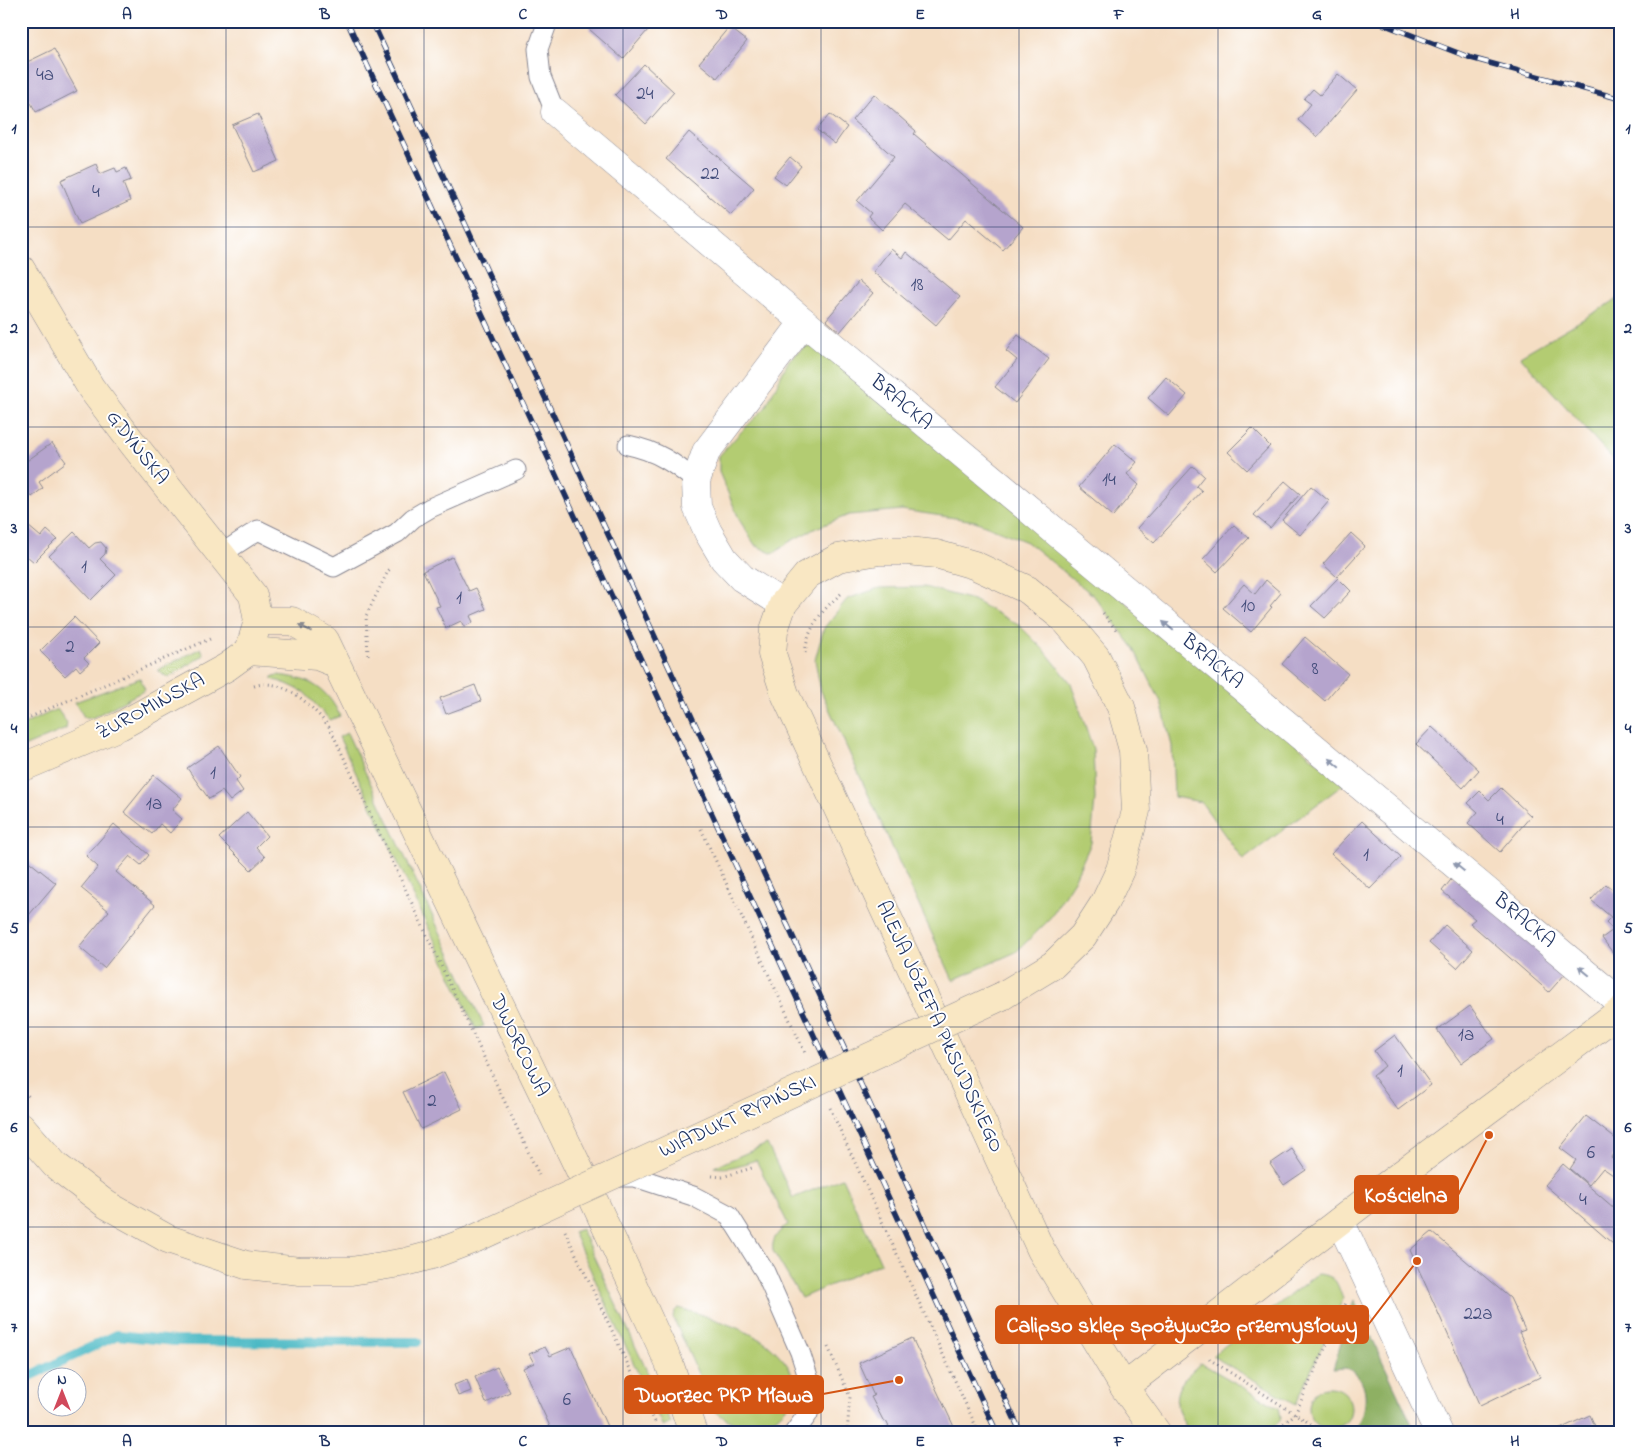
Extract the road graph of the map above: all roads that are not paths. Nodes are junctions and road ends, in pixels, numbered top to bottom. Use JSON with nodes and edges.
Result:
{"nodes":[{"id":1,"x":548,"y":21,"type":"edge"},
{"id":2,"x":555,"y":112,"type":"joint"},
{"id":3,"x":21,"y":269,"type":"edge"},
{"id":4,"x":804,"y":322,"type":"junction"},
{"id":5,"x":628,"y":446,"type":"dead end"},
{"id":6,"x":516,"y":470,"type":"dead end"},
{"id":7,"x":696,"y":480,"type":"junction"},
{"id":8,"x":220,"y":554,"type":"junction"},
{"id":9,"x":783,"y":604,"type":"junction"},
{"id":10,"x":258,"y":621,"type":"junction"},
{"id":11,"x":248,"y":651,"type":"junction"},
{"id":12,"x":335,"y":663,"type":"junction"},
{"id":13,"x":21,"y":768,"type":"edge"},
{"id":14,"x":1621,"y":1003,"type":"edge"},
{"id":15,"x":1621,"y":1011,"type":"edge"},
{"id":16,"x":21,"y":1126,"type":"edge"},
{"id":17,"x":583,"y":1176,"type":"junction"},
{"id":18,"x":1340,"y":1221,"type":"junction"},
{"id":19,"x":1124,"y":1387,"type":"junction"},
{"id":20,"x":694,"y":1433,"type":"edge"},
{"id":21,"x":794,"y":1433,"type":"edge"},
{"id":22,"x":1157,"y":1433,"type":"edge"},
{"id":23,"x":1439,"y":1433,"type":"edge"}],
"edges":[{"from":1,"to":2,"type":"lane"},
{"from":2,"to":4,"type":"street","name":"BRACKA"},
{"from":3,"to":8,"type":"main road","name":"GDYŃSKA"},
{"from":4,"to":7,"type":"street"},
{"from":14,"to":4,"type":"street","name":"BRACKA","one_way":true},
{"from":5,"to":7,"type":"lane"},
{"from":6,"to":8,"type":"lane"},
{"from":7,"to":9,"type":"street"},
{"from":8,"to":10,"type":"main road","name":"GDYŃSKA"},
{"from":9,"to":16,"type":"main road","name":"WIADUKT RYPIŃSKI","bridge":true},
{"from":9,"to":19,"type":"main road","name":"ALEJA JÓZEFA PIŁSUDSKIEGO"},
{"from":10,"to":11,"type":"main road"},
{"from":12,"to":10,"type":"main road","name":"DWORCOWA","one_way":true},
{"from":11,"to":12,"type":"main road"},
{"from":11,"to":13,"type":"main road","name":"ŻUROMIŃSKA"},
{"from":12,"to":17,"type":"main road","name":"DWORCOWA"},
{"from":15,"to":18,"type":"main road"},
{"from":17,"to":20,"type":"main road","name":"DWORCOWA"},
{"from":17,"to":21,"type":"lane"},
{"from":18,"to":19,"type":"main road"},
{"from":18,"to":23,"type":"street"},
{"from":19,"to":22,"type":"main road","name":"ALEJA JÓZEFA PIŁSUDSKIEGO"}]}
